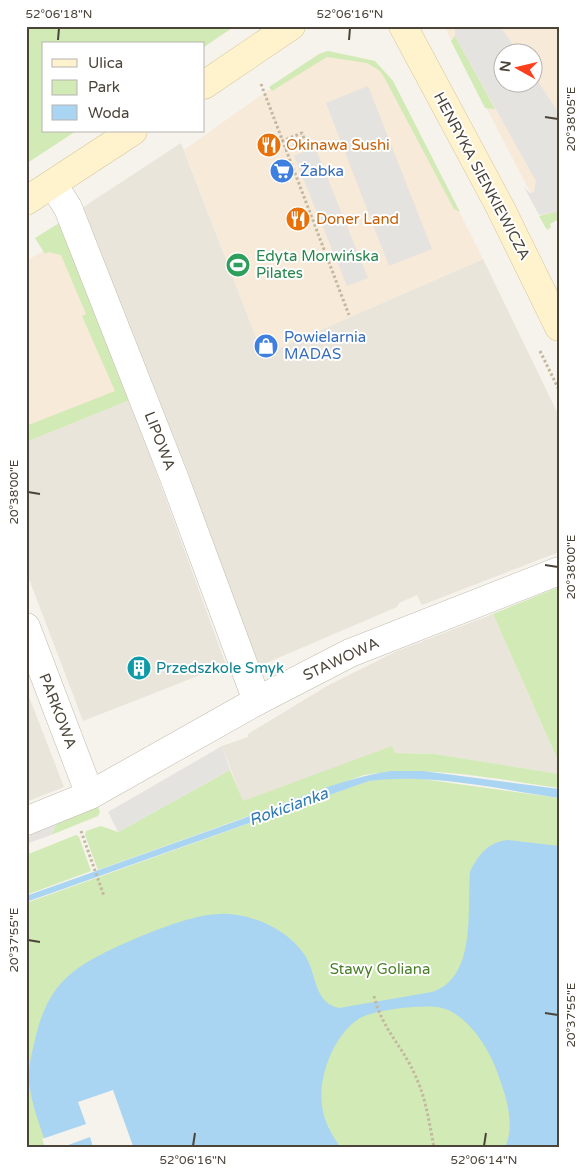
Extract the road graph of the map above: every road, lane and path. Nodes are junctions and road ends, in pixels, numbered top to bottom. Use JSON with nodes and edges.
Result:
{"nodes":[{"id":1,"x":291,"y":26,"type":"edge"},
{"id":2,"x":403,"y":26,"type":"edge"},
{"id":3,"x":205,"y":84,"type":"edge"},
{"id":4,"x":261,"y":84,"type":"dead end"},
{"id":5,"x":132,"y":132,"type":"edge"},
{"id":6,"x":277,"y":143,"type":"dead end"},
{"id":7,"x":285,"y":149,"type":"junction"},
{"id":8,"x":53,"y":184,"type":"junction"},
{"id":9,"x":26,"y":201,"type":"edge"},
{"id":10,"x":350,"y":315,"type":"dead end"},
{"id":11,"x":559,"y":327,"type":"edge"},
{"id":12,"x":559,"y":571,"type":"edge"},
{"id":13,"x":26,"y":627,"type":"edge"},
{"id":14,"x":257,"y":701,"type":"junction"},
{"id":15,"x":90,"y":795,"type":"junction"},
{"id":16,"x":26,"y":821,"type":"edge"},
{"id":17,"x":80,"y":829,"type":"dead end"},
{"id":18,"x":104,"y":896,"type":"dead end"},
{"id":19,"x":374,"y":996,"type":"dead end"},
{"id":20,"x":434,"y":1147,"type":"edge"}],
"edges":[{"from":1,"to":3,"type":"main road"},
{"from":2,"to":11,"type":"main road","name":"HENRYKA SIENKIEWICZA"},
{"from":4,"to":7,"type":"path"},
{"from":5,"to":8,"type":"main road"},
{"from":6,"to":7,"type":"path","bridge":true},
{"from":7,"to":10,"type":"path"},
{"from":8,"to":9,"type":"main road"},
{"from":8,"to":14,"type":"street","name":"LIPOWA"},
{"from":12,"to":14,"type":"street","name":"STAWOWA"},
{"from":13,"to":15,"type":"street","name":"PARKOWA"},
{"from":14,"to":15,"type":"street","name":"STAWOWA"},
{"from":15,"to":16,"type":"street","name":"STAWOWA"},
{"from":17,"to":18,"type":"path"},
{"from":19,"to":20,"type":"path"}]}
